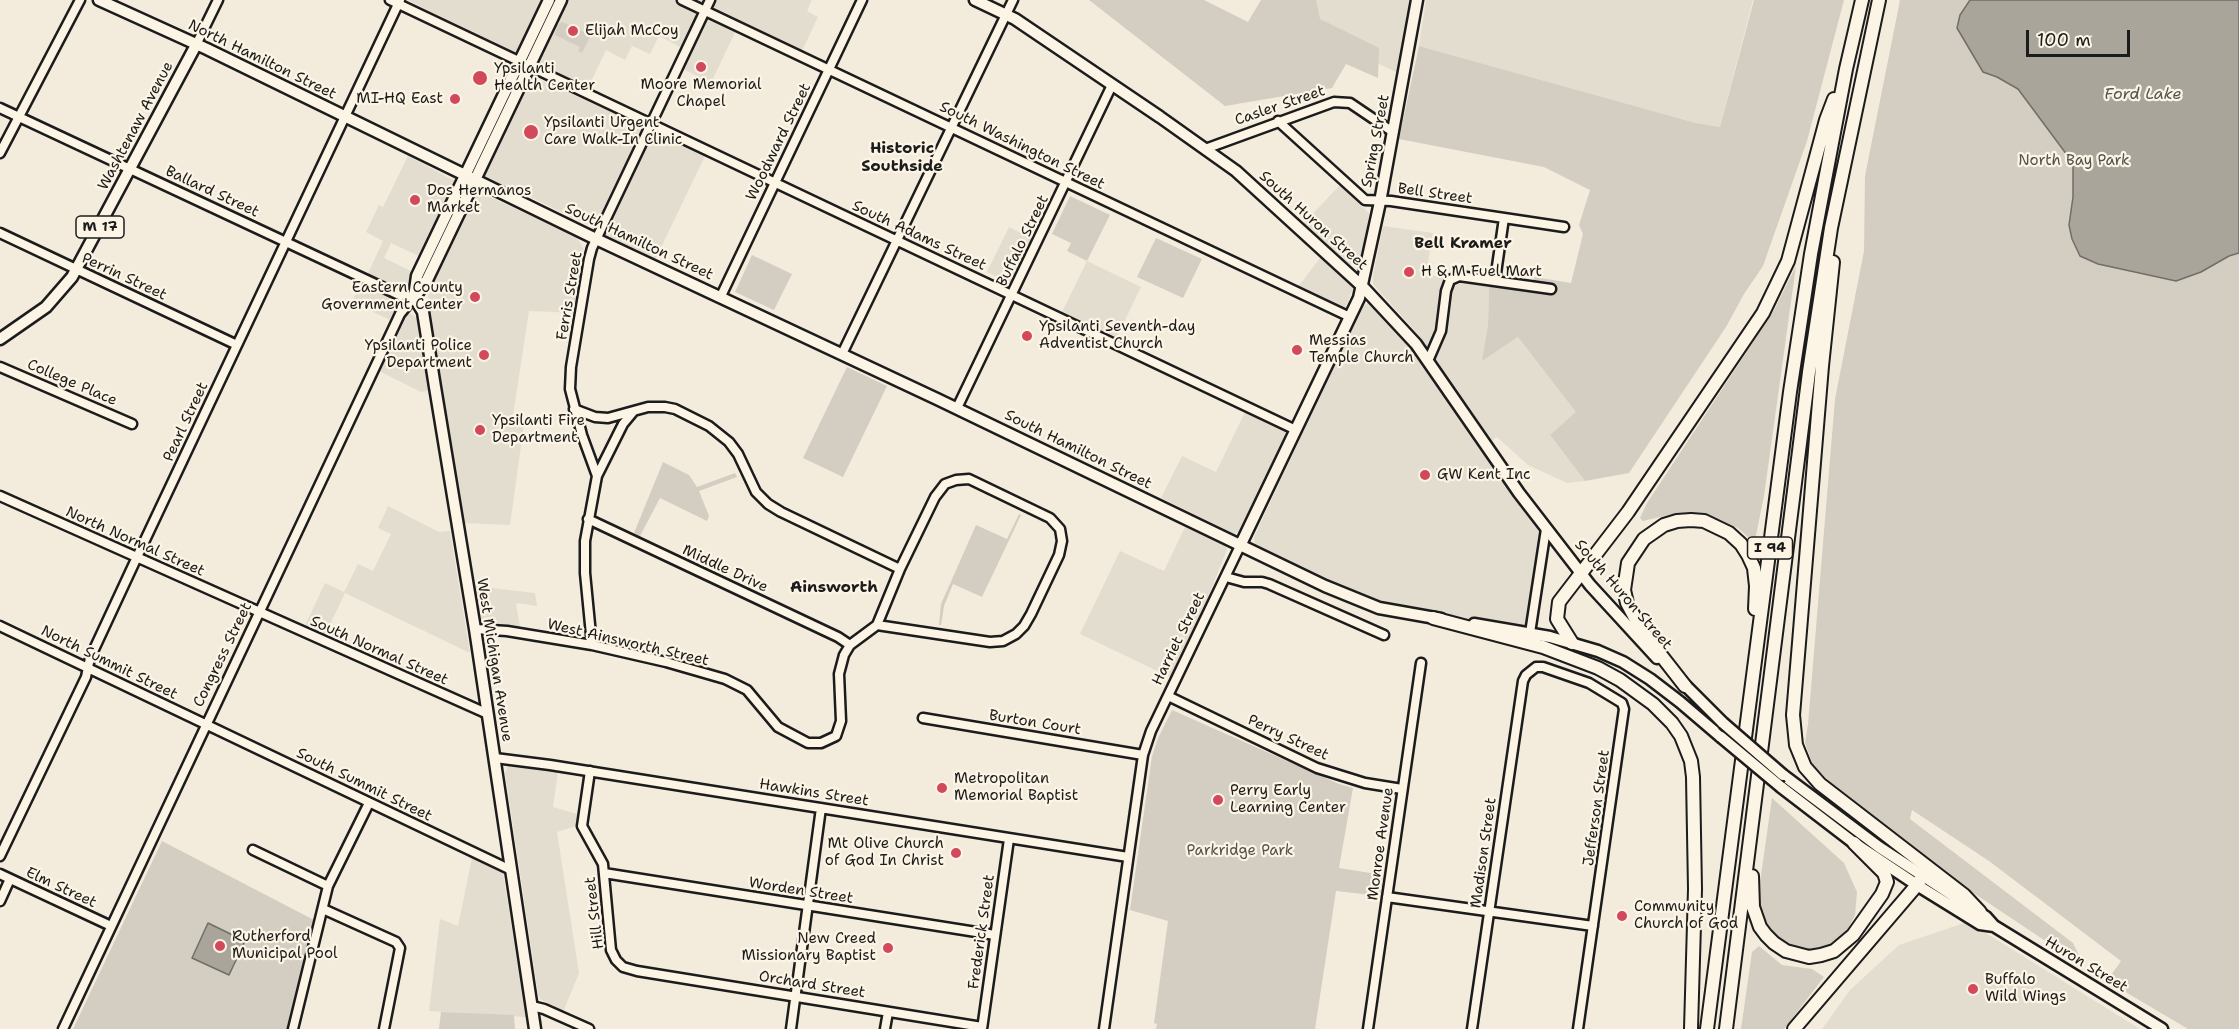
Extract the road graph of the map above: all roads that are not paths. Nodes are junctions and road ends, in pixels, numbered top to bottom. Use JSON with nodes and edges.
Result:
{"nodes":[{"id":1,"x":80,"y":0,"type":"edge"},
{"id":2,"x":99,"y":0,"type":"edge"},
{"id":3,"x":218,"y":0,"type":"edge"},
{"id":4,"x":549,"y":0,"type":"edge"},
{"id":5,"x":561,"y":0,"type":"edge"},
{"id":6,"x":682,"y":0,"type":"edge"},
{"id":7,"x":710,"y":0,"type":"edge"},
{"id":8,"x":862,"y":0,"type":"edge"},
{"id":9,"x":975,"y":0,"type":"edge"},
{"id":10,"x":1013,"y":0,"type":"edge"},
{"id":11,"x":1417,"y":0,"type":"edge"},
{"id":12,"x":1862,"y":0,"type":"edge"},
{"id":13,"x":1879,"y":0,"type":"edge"},
{"id":14,"x":396,"y":1,"type":"edge"},
{"id":15,"x":705,"y":11,"type":"junction"},
{"id":16,"x":1006,"y":15,"type":"junction"},
{"id":17,"x":196,"y":45,"type":"junction"},
{"id":18,"x":525,"y":64,"type":"junction"},
{"id":19,"x":829,"y":69,"type":"junction"},
{"id":20,"x":1846,"y":69,"type":"junction"},
{"id":21,"x":1112,"y":85,"type":"junction"},
{"id":22,"x":0,"y":108,"type":"edge"},
{"id":23,"x":19,"y":117,"type":"junction"},
{"id":24,"x":345,"y":118,"type":"junction"},
{"id":25,"x":1278,"y":121,"type":"junction"},
{"id":26,"x":652,"y":124,"type":"junction"},
{"id":27,"x":951,"y":127,"type":"junction"},
{"id":28,"x":1393,"y":132,"type":"junction"},
{"id":29,"x":1205,"y":149,"type":"junction"},
{"id":30,"x":0,"y":153,"type":"edge"},
{"id":31,"x":130,"y":169,"type":"junction"},
{"id":32,"x":465,"y":175,"type":"junction"},
{"id":33,"x":476,"y":180,"type":"junction"},
{"id":34,"x":774,"y":182,"type":"junction"},
{"id":35,"x":1066,"y":182,"type":"junction"},
{"id":36,"x":1380,"y":202,"type":"junction"},
{"id":37,"x":1504,"y":218,"type":"junction"},
{"id":38,"x":1564,"y":227,"type":"dead end"},
{"id":39,"x":1831,"y":228,"type":"junction"},
{"id":40,"x":0,"y":233,"type":"edge"},
{"id":41,"x":596,"y":239,"type":"junction"},
{"id":42,"x":897,"y":241,"type":"junction"},
{"id":43,"x":287,"y":242,"type":"junction"},
{"id":44,"x":77,"y":270,"type":"junction"},
{"id":45,"x":1495,"y":280,"type":"junction"},
{"id":46,"x":1363,"y":287,"type":"junction"},
{"id":47,"x":1551,"y":289,"type":"dead end"},
{"id":48,"x":1012,"y":295,"type":"junction"},
{"id":49,"x":721,"y":296,"type":"junction"},
{"id":50,"x":414,"y":297,"type":"junction"},
{"id":51,"x":1350,"y":317,"type":"junction"},
{"id":52,"x":0,"y":339,"type":"edge"},
{"id":53,"x":237,"y":345,"type":"junction"},
{"id":54,"x":842,"y":354,"type":"junction"},
{"id":55,"x":1428,"y":361,"type":"junction"},
{"id":56,"x":0,"y":367,"type":"edge"},
{"id":57,"x":957,"y":408,"type":"junction"},
{"id":58,"x":574,"y":409,"type":"junction"},
{"id":59,"x":633,"y":412,"type":"junction"},
{"id":60,"x":132,"y":424,"type":"dead end"},
{"id":61,"x":1296,"y":430,"type":"junction"},
{"id":62,"x":597,"y":476,"type":"junction"},
{"id":63,"x":0,"y":496,"type":"edge"},
{"id":64,"x":588,"y":519,"type":"junction"},
{"id":65,"x":1546,"y":529,"type":"junction"},
{"id":66,"x":1240,"y":546,"type":"junction"},
{"id":67,"x":136,"y":557,"type":"junction"},
{"id":68,"x":900,"y":569,"type":"junction"},
{"id":69,"x":1581,"y":573,"type":"junction"},
{"id":70,"x":1226,"y":577,"type":"junction"},
{"id":71,"x":259,"y":613,"type":"junction"},
{"id":72,"x":1433,"y":618,"type":"junction"},
{"id":73,"x":877,"y":625,"type":"junction"},
{"id":74,"x":1,"y":628,"type":"edge"},
{"id":75,"x":475,"y":629,"type":"junction"},
{"id":76,"x":1530,"y":633,"type":"junction"},
{"id":77,"x":1384,"y":635,"type":"dead end"},
{"id":78,"x":1572,"y":643,"type":"junction"},
{"id":79,"x":1758,"y":644,"type":"junction"},
{"id":80,"x":592,"y":645,"type":"junction"},
{"id":81,"x":850,"y":645,"type":"junction"},
{"id":82,"x":1421,"y":663,"type":"dead end"},
{"id":83,"x":88,"y":667,"type":"junction"},
{"id":84,"x":1523,"y":681,"type":"joint"},
{"id":85,"x":1686,"y":686,"type":"junction"},
{"id":86,"x":1168,"y":696,"type":"junction"},
{"id":87,"x":1680,"y":702,"type":"joint"},
{"id":88,"x":488,"y":714,"type":"junction"},
{"id":89,"x":923,"y":718,"type":"dead end"},
{"id":90,"x":205,"y":724,"type":"junction"},
{"id":91,"x":1143,"y":755,"type":"junction"},
{"id":92,"x":495,"y":758,"type":"junction"},
{"id":93,"x":590,"y":771,"type":"junction"},
{"id":94,"x":1402,"y":789,"type":"junction"},
{"id":95,"x":369,"y":803,"type":"junction"},
{"id":96,"x":821,"y":808,"type":"junction"},
{"id":97,"x":1010,"y":839,"type":"junction"},
{"id":98,"x":1854,"y":843,"type":"junction"},
{"id":99,"x":253,"y":850,"type":"dead end"},
{"id":100,"x":1750,"y":850,"type":"junction"},
{"id":101,"x":0,"y":856,"type":"edge"},
{"id":102,"x":1128,"y":857,"type":"junction"},
{"id":103,"x":512,"y":870,"type":"junction"},
{"id":104,"x":604,"y":873,"type":"junction"},
{"id":105,"x":0,"y":874,"type":"edge"},
{"id":106,"x":10,"y":879,"type":"junction"},
{"id":107,"x":1920,"y":880,"type":"junction"},
{"id":108,"x":328,"y":886,"type":"junction"},
{"id":109,"x":1387,"y":897,"type":"junction"},
{"id":110,"x":0,"y":901,"type":"edge"},
{"id":111,"x":807,"y":906,"type":"junction"},
{"id":112,"x":323,"y":909,"type":"junction"},
{"id":113,"x":1489,"y":911,"type":"junction"},
{"id":114,"x":1980,"y":912,"type":"junction"},
{"id":115,"x":111,"y":926,"type":"junction"},
{"id":116,"x":1593,"y":926,"type":"junction"},
{"id":117,"x":1994,"y":926,"type":"junction"},
{"id":118,"x":994,"y":935,"type":"junction"},
{"id":119,"x":637,"y":971,"type":"joint"},
{"id":120,"x":795,"y":997,"type":"junction"},
{"id":121,"x":532,"y":1006,"type":"junction"},
{"id":122,"x":888,"y":1012,"type":"junction"},
{"id":123,"x":982,"y":1028,"type":"edge"},
{"id":124,"x":63,"y":1029,"type":"edge"},
{"id":125,"x":293,"y":1029,"type":"edge"},
{"id":126,"x":384,"y":1029,"type":"edge"},
{"id":127,"x":536,"y":1029,"type":"edge"},
{"id":128,"x":589,"y":1029,"type":"edge"},
{"id":129,"x":791,"y":1029,"type":"edge"},
{"id":130,"x":885,"y":1029,"type":"edge"},
{"id":131,"x":1104,"y":1029,"type":"edge"},
{"id":132,"x":1368,"y":1029,"type":"edge"},
{"id":133,"x":1472,"y":1029,"type":"edge"},
{"id":134,"x":1578,"y":1029,"type":"edge"},
{"id":135,"x":1691,"y":1029,"type":"edge"},
{"id":136,"x":1707,"y":1029,"type":"edge"},
{"id":137,"x":1726,"y":1029,"type":"edge"},
{"id":138,"x":1794,"y":1029,"type":"edge"},
{"id":139,"x":2163,"y":1029,"type":"edge"}],
"edges":[{"from":1,"to":23,"type":"street"},
{"from":2,"to":17,"type":"main road","name":"North Hamilton Street"},
{"from":3,"to":17,"type":"street","name":"Washtenaw Avenue"},
{"from":4,"to":18,"type":"main road"},
{"from":5,"to":18,"type":"main road"},
{"from":6,"to":15,"type":"street","name":"South Washington Street"},
{"from":7,"to":15,"type":"street","name":"Ferris Street"},
{"from":8,"to":19,"type":"street","name":"Woodward Street"},
{"from":9,"to":16,"type":"main road","name":"South Huron Street"},
{"from":10,"to":16,"type":"street"},
{"from":11,"to":28,"type":"main road","name":"Spring Street"},
{"from":12,"to":20,"type":"highway","number":"I 94"},
{"from":13,"to":39,"type":"highway","number":"I 94"},
{"from":14,"to":18,"type":"street","name":"South Adams Street"},
{"from":14,"to":24,"type":"street","name":"Pearl Street"},
{"from":15,"to":19,"type":"street","name":"South Washington Street"},
{"from":15,"to":26,"type":"street","name":"Ferris Street"},
{"from":16,"to":21,"type":"main road","name":"South Huron Street"},
{"from":16,"to":27,"type":"street"},
{"from":17,"to":24,"type":"main road","name":"North Hamilton Street"},
{"from":17,"to":31,"type":"main road","name":"Washtenaw Avenue","number":"M 17"},
{"from":18,"to":26,"type":"street","name":"South Adams Street"},
{"from":18,"to":32,"type":"main road"},
{"from":18,"to":33,"type":"main road"},
{"from":19,"to":27,"type":"street","name":"South Washington Street"},
{"from":19,"to":34,"type":"street","name":"Woodward Street"},
{"from":20,"to":69,"type":"highway"},
{"from":20,"to":79,"type":"highway","number":"I 94"},
{"from":21,"to":29,"type":"main road","name":"South Huron Street"},
{"from":21,"to":35,"type":"street","name":"Buffalo Street"},
{"from":22,"to":23,"type":"street","name":"Ballard Street"},
{"from":23,"to":30,"type":"street"},
{"from":23,"to":31,"type":"street","name":"Ballard Street"},
{"from":24,"to":32,"type":"main road","name":"North Hamilton Street"},
{"from":24,"to":43,"type":"street","name":"Pearl Street"},
{"from":25,"to":28,"type":"street","name":"Casler Street"},
{"from":25,"to":29,"type":"street","name":"Casler Street"},
{"from":25,"to":36,"type":"street","name":"Bell Street"},
{"from":26,"to":34,"type":"street","name":"South Adams Street"},
{"from":26,"to":41,"type":"street","name":"Ferris Street"},
{"from":27,"to":35,"type":"street","name":"South Washington Street"},
{"from":27,"to":42,"type":"street"},
{"from":28,"to":36,"type":"main road","name":"Spring Street"},
{"from":29,"to":46,"type":"main road","name":"South Huron Street"},
{"from":31,"to":43,"type":"street","name":"Ballard Street"},
{"from":31,"to":44,"type":"main road","name":"Washtenaw Avenue","number":"M 17"},
{"from":32,"to":33,"type":"main road","name":"North Hamilton Street"},
{"from":32,"to":50,"type":"main road"},
{"from":33,"to":41,"type":"main road","name":"South Hamilton Street"},
{"from":33,"to":50,"type":"main road"},
{"from":34,"to":42,"type":"street","name":"South Adams Street"},
{"from":34,"to":49,"type":"street","name":"Woodward Street"},
{"from":35,"to":48,"type":"street","name":"Buffalo Street"},
{"from":35,"to":51,"type":"street","name":"South Washington Street"},
{"from":36,"to":37,"type":"street","name":"Bell Street"},
{"from":36,"to":46,"type":"main road","name":"Spring Street"},
{"from":37,"to":38,"type":"street","name":"Bell Street"},
{"from":37,"to":45,"type":"street"},
{"from":39,"to":100,"type":"highway","number":"I 94"},
{"from":39,"to":114,"type":"highway"},
{"from":40,"to":44,"type":"street","name":"Perrin Street"},
{"from":41,"to":49,"type":"main road","name":"South Hamilton Street"},
{"from":41,"to":58,"type":"street","name":"Ferris Street"},
{"from":42,"to":48,"type":"street","name":"South Adams Street"},
{"from":42,"to":54,"type":"street"},
{"from":43,"to":50,"type":"street","name":"Ballard Street"},
{"from":43,"to":53,"type":"street","name":"Pearl Street"},
{"from":44,"to":52,"type":"main road","name":"Washtenaw Avenue","number":"M 17"},
{"from":44,"to":53,"type":"street","name":"Perrin Street"},
{"from":45,"to":47,"type":"street"},
{"from":45,"to":55,"type":"street"},
{"from":46,"to":51,"type":"main road","name":"Harriet Street"},
{"from":46,"to":55,"type":"main road","name":"South Huron Street"},
{"from":48,"to":57,"type":"street","name":"Buffalo Street"},
{"from":48,"to":61,"type":"street","name":"South Adams Street"},
{"from":49,"to":54,"type":"main road","name":"South Hamilton Street"},
{"from":50,"to":71,"type":"street","name":"Congress Street"},
{"from":50,"to":75,"type":"main road","name":"West Michigan Avenue"},
{"from":51,"to":61,"type":"main road","name":"Harriet Street"},
{"from":53,"to":67,"type":"street","name":"Pearl Street"},
{"from":54,"to":57,"type":"main road","name":"South Hamilton Street"},
{"from":55,"to":65,"type":"main road","name":"South Huron Street"},
{"from":56,"to":60,"type":"street","name":"College Place"},
{"from":57,"to":66,"type":"main road","name":"South Hamilton Street"},
{"from":58,"to":59,"type":"street"},
{"from":58,"to":62,"type":"street","name":"Ferris Street"},
{"from":59,"to":62,"type":"street"},
{"from":59,"to":68,"type":"street"},
{"from":61,"to":66,"type":"main road","name":"Harriet Street"},
{"from":62,"to":64,"type":"street"},
{"from":63,"to":67,"type":"street","name":"North Normal Street"},
{"from":64,"to":80,"type":"street"},
{"from":64,"to":81,"type":"street","name":"Middle Drive"},
{"from":65,"to":69,"type":"main road","name":"South Huron Street"},
{"from":65,"to":76,"type":"street"},
{"from":66,"to":70,"type":"street","name":"Harriet Street"},
{"from":66,"to":72,"type":"main road","name":"South Hamilton Street"},
{"from":67,"to":71,"type":"street","name":"North Normal Street"},
{"from":67,"to":83,"type":"street","name":"Pearl Street"},
{"from":68,"to":73,"type":"street"},
{"from":68,"to":73,"type":"street"},
{"from":69,"to":78,"type":"highway"},
{"from":69,"to":85,"type":"main road","name":"South Huron Street"},
{"from":70,"to":77,"type":"street"},
{"from":70,"to":86,"type":"street","name":"Harriet Street"},
{"from":71,"to":88,"type":"street","name":"South Normal Street"},
{"from":71,"to":90,"type":"street","name":"Congress Street"},
{"from":72,"to":76,"type":"main road","name":"South Hamilton Street"},
{"from":72,"to":135,"type":"highway"},
{"from":73,"to":81,"type":"street"},
{"from":74,"to":83,"type":"street","name":"North Summit Street"},
{"from":75,"to":80,"type":"street","name":"West Ainsworth Street"},
{"from":75,"to":88,"type":"main road","name":"West Michigan Avenue"},
{"from":76,"to":78,"type":"main road","name":"South Hamilton Street"},
{"from":78,"to":87,"type":"main road","name":"South Hamilton Street"},
{"from":79,"to":85,"type":"highway"},
{"from":79,"to":136,"type":"highway","number":"I 94"},
{"from":80,"to":81,"type":"street","name":"West Ainsworth Street"},
{"from":82,"to":94,"type":"street","name":"Monroe Avenue"},
{"from":83,"to":90,"type":"street","name":"North Summit Street"},
{"from":83,"to":101,"type":"street","name":"Pearl Street"},
{"from":84,"to":113,"type":"street","name":"Madison Street"},
{"from":84,"to":116,"type":"street","name":"Jefferson Street"},
{"from":85,"to":107,"type":"main road","name":"South Huron Street","bridge":true},
{"from":86,"to":91,"type":"street","name":"Harriet Street"},
{"from":86,"to":94,"type":"street","name":"Perry Street"},
{"from":87,"to":98,"type":"main road","name":"South Huron Street","bridge":true},
{"from":88,"to":92,"type":"main road","name":"West Michigan Avenue"},
{"from":89,"to":91,"type":"street","name":"Burton Court"},
{"from":90,"to":95,"type":"street","name":"South Summit Street"},
{"from":90,"to":115,"type":"street","name":"Congress Street"},
{"from":91,"to":102,"type":"street","name":"Harriet Street"},
{"from":92,"to":93,"type":"street","name":"Hawkins Street"},
{"from":92,"to":103,"type":"main road","name":"West Michigan Avenue"},
{"from":93,"to":96,"type":"street","name":"Hawkins Street"},
{"from":93,"to":104,"type":"street","name":"Hill Street"},
{"from":94,"to":109,"type":"street","name":"Monroe Avenue"},
{"from":95,"to":103,"type":"street","name":"South Summit Street"},
{"from":95,"to":108,"type":"street"},
{"from":96,"to":97,"type":"street","name":"Hawkins Street"},
{"from":96,"to":111,"type":"street"},
{"from":97,"to":102,"type":"street","name":"Hawkins Street"},
{"from":97,"to":118,"type":"street","name":"Frederick Street"},
{"from":98,"to":100,"type":"highway"},
{"from":98,"to":107,"type":"main road","name":"South Huron Street"},
{"from":99,"to":108,"type":"street"},
{"from":100,"to":137,"type":"highway","number":"I 94"},
{"from":102,"to":131,"type":"street","name":"Harriet Street"},
{"from":103,"to":121,"type":"main road","name":"West Michigan Avenue"},
{"from":104,"to":111,"type":"street","name":"Worden Street"},
{"from":104,"to":119,"type":"street","name":"Hill Street"},
{"from":105,"to":106,"type":"street","name":"Elm Street"},
{"from":106,"to":110,"type":"street"},
{"from":106,"to":115,"type":"street","name":"Elm Street"},
{"from":107,"to":114,"type":"main road","name":"South Huron Street"},
{"from":107,"to":117,"type":"main road","name":"South Huron Street"},
{"from":107,"to":138,"type":"highway"},
{"from":108,"to":112,"type":"street"},
{"from":109,"to":113,"type":"street"},
{"from":109,"to":132,"type":"street","name":"Monroe Avenue"},
{"from":111,"to":118,"type":"street","name":"Worden Street"},
{"from":111,"to":120,"type":"street"},
{"from":112,"to":125,"type":"street"},
{"from":112,"to":126,"type":"street"},
{"from":113,"to":116,"type":"street"},
{"from":113,"to":133,"type":"street","name":"Madison Street"},
{"from":114,"to":117,"type":"main road","name":"South Huron Street"},
{"from":115,"to":124,"type":"street","name":"Congress Street"},
{"from":116,"to":134,"type":"street","name":"Jefferson Street"},
{"from":117,"to":139,"type":"main road","name":"Huron Street"},
{"from":118,"to":123,"type":"street","name":"Frederick Street"},
{"from":119,"to":120,"type":"street","name":"Orchard Street"},
{"from":120,"to":122,"type":"street","name":"Orchard Street"},
{"from":120,"to":129,"type":"street"},
{"from":121,"to":127,"type":"main road","name":"West Michigan Avenue"},
{"from":121,"to":128,"type":"street"},
{"from":122,"to":123,"type":"street","name":"Orchard Street"},
{"from":122,"to":130,"type":"street"}]}
